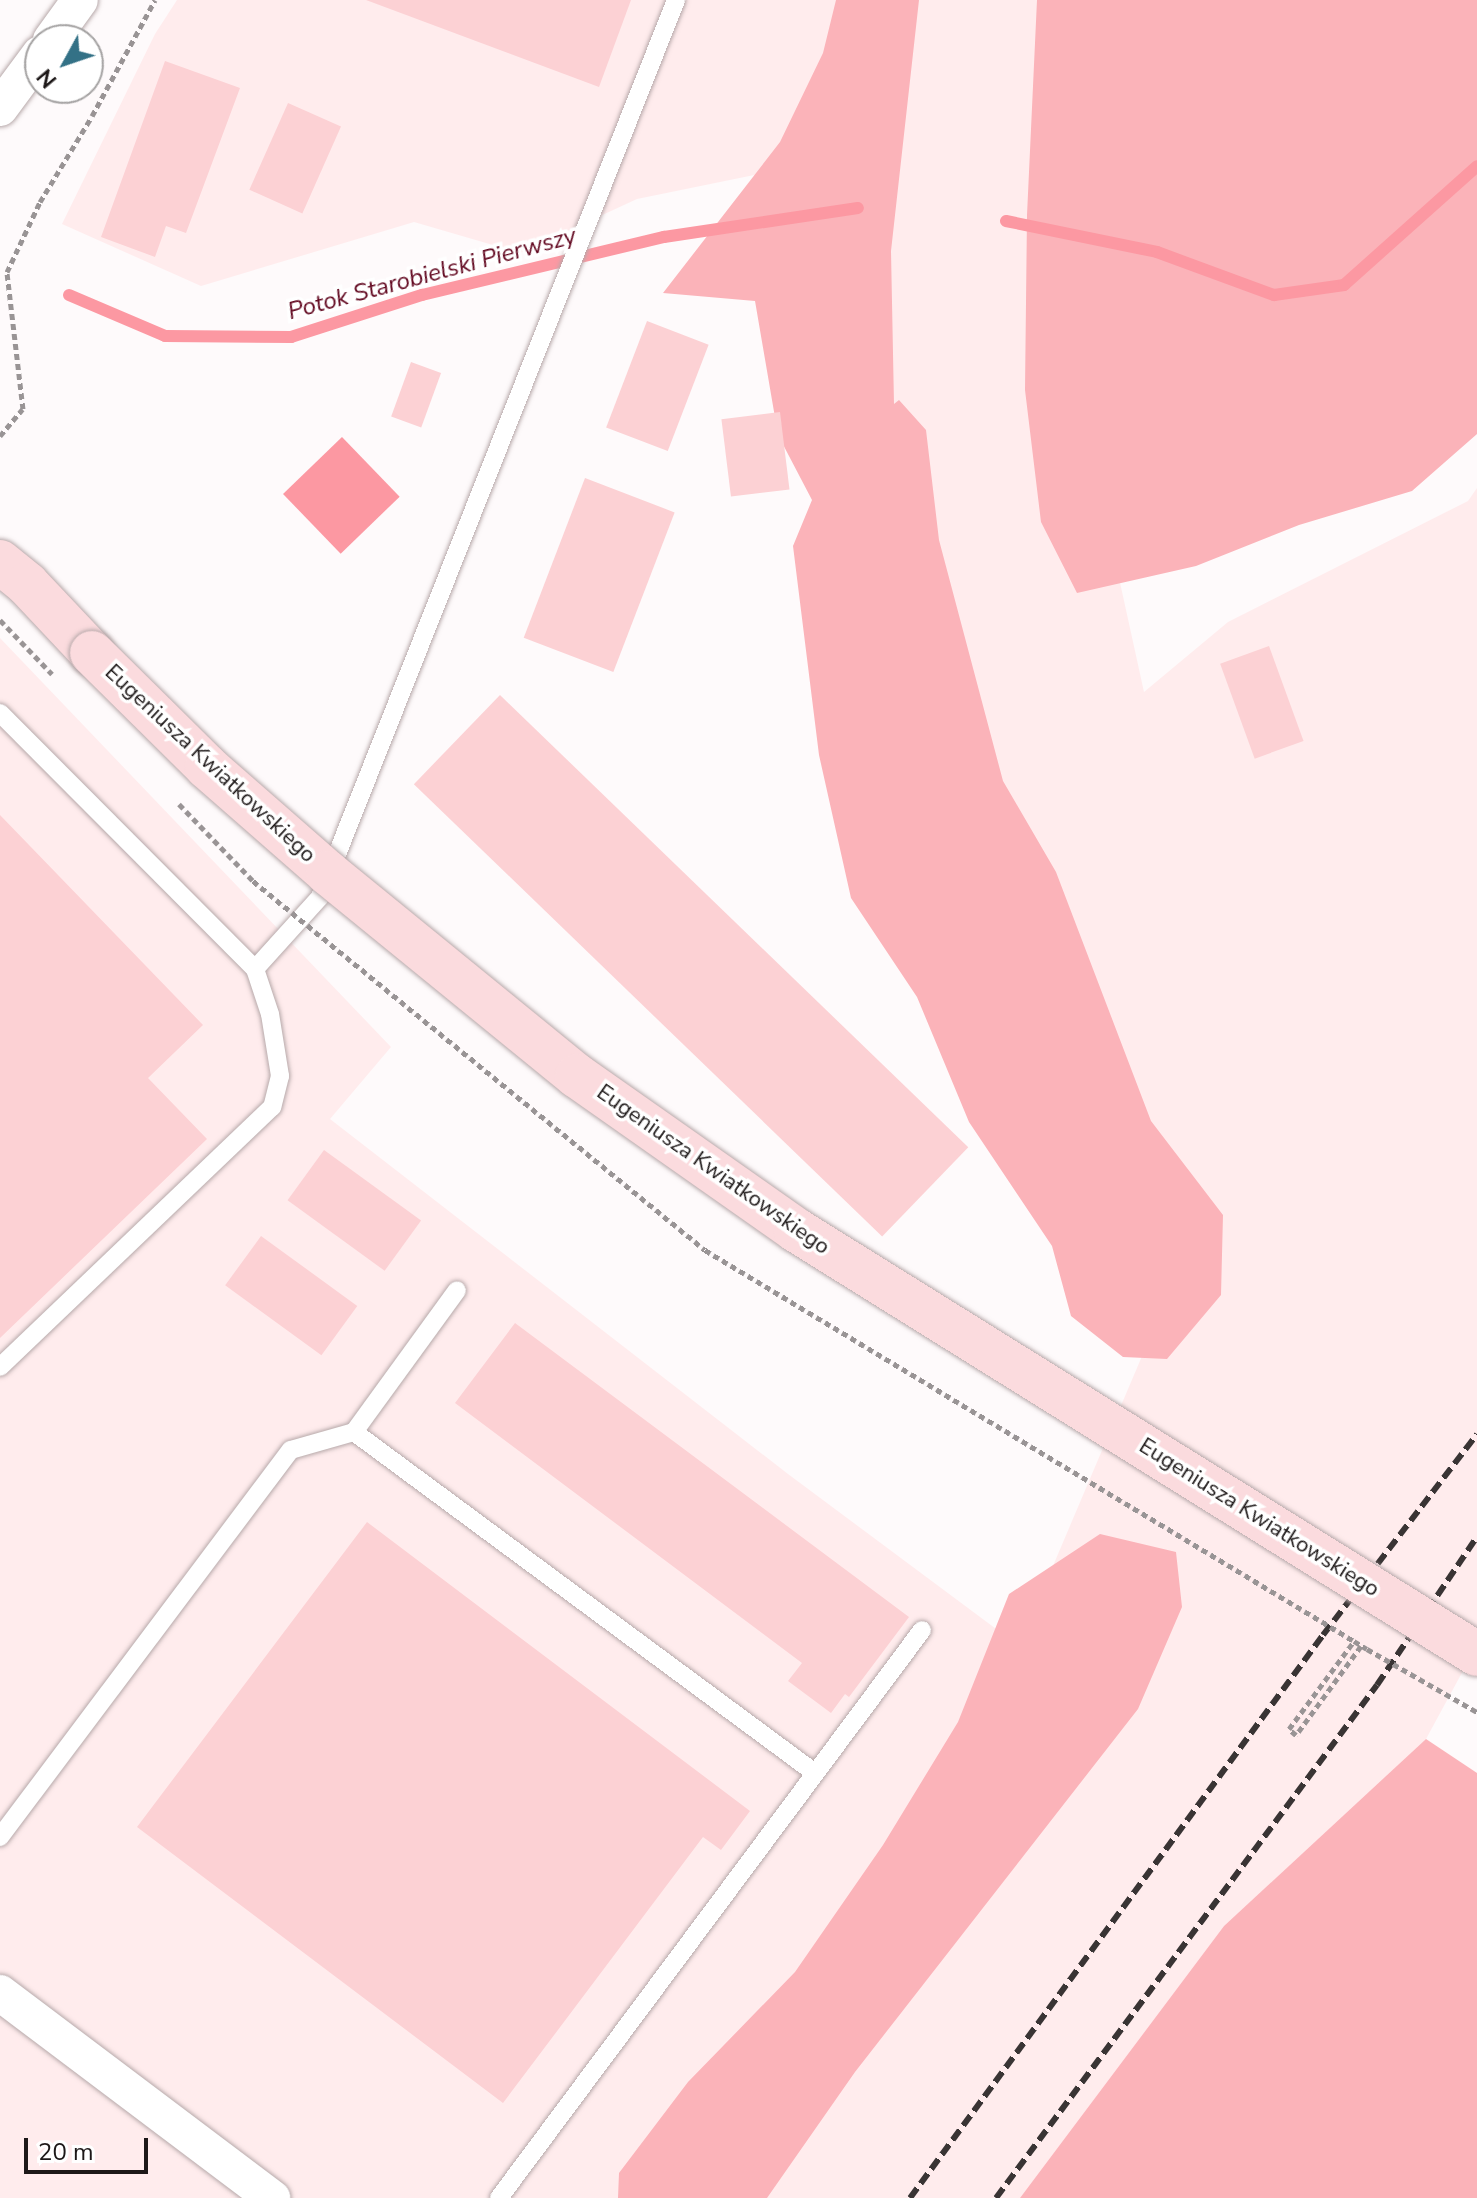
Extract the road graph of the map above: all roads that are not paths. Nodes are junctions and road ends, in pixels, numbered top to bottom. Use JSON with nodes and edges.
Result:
{"nodes":[{"id":1,"x":80,"y":0,"type":"edge"},
{"id":2,"x":676,"y":0,"type":"edge"},
{"id":3,"x":63,"y":24,"type":"edge"},
{"id":4,"x":24,"y":76,"type":"edge"},
{"id":5,"x":0,"y":108,"type":"edge"},
{"id":6,"x":0,"y":532,"type":"edge"},
{"id":7,"x":14,"y":573,"type":"edge"},
{"id":8,"x":0,"y":713,"type":"edge"},
{"id":9,"x":255,"y":969,"type":"junction"},
{"id":10,"x":457,"y":1290,"type":"dead end"},
{"id":11,"x":0,"y":1367,"type":"edge"},
{"id":12,"x":354,"y":1432,"type":"junction"},
{"id":13,"x":922,"y":1630,"type":"dead end"},
{"id":14,"x":1477,"y":1654,"type":"edge"},
{"id":15,"x":815,"y":1773,"type":"junction"},
{"id":16,"x":0,"y":1837,"type":"edge"},
{"id":17,"x":0,"y":1993,"type":"edge"},
{"id":18,"x":272,"y":2198,"type":"edge"},
{"id":19,"x":499,"y":2198,"type":"edge"}],
"edges":[{"from":1,"to":3,"type":"street"},
{"from":2,"to":9,"type":"lane"},
{"from":4,"to":5,"type":"street"},
{"from":6,"to":7,"type":"street","name":"Eugeniusza Kwiatkowskiego"},
{"from":7,"to":14,"type":"street","name":"Eugeniusza Kwiatkowskiego","bridge":true},
{"from":8,"to":9,"type":"lane"},
{"from":9,"to":11,"type":"lane"},
{"from":10,"to":12,"type":"lane"},
{"from":12,"to":15,"type":"lane"},
{"from":12,"to":16,"type":"lane"},
{"from":13,"to":15,"type":"lane"},
{"from":15,"to":19,"type":"lane"},
{"from":17,"to":18,"type":"street"}]}
